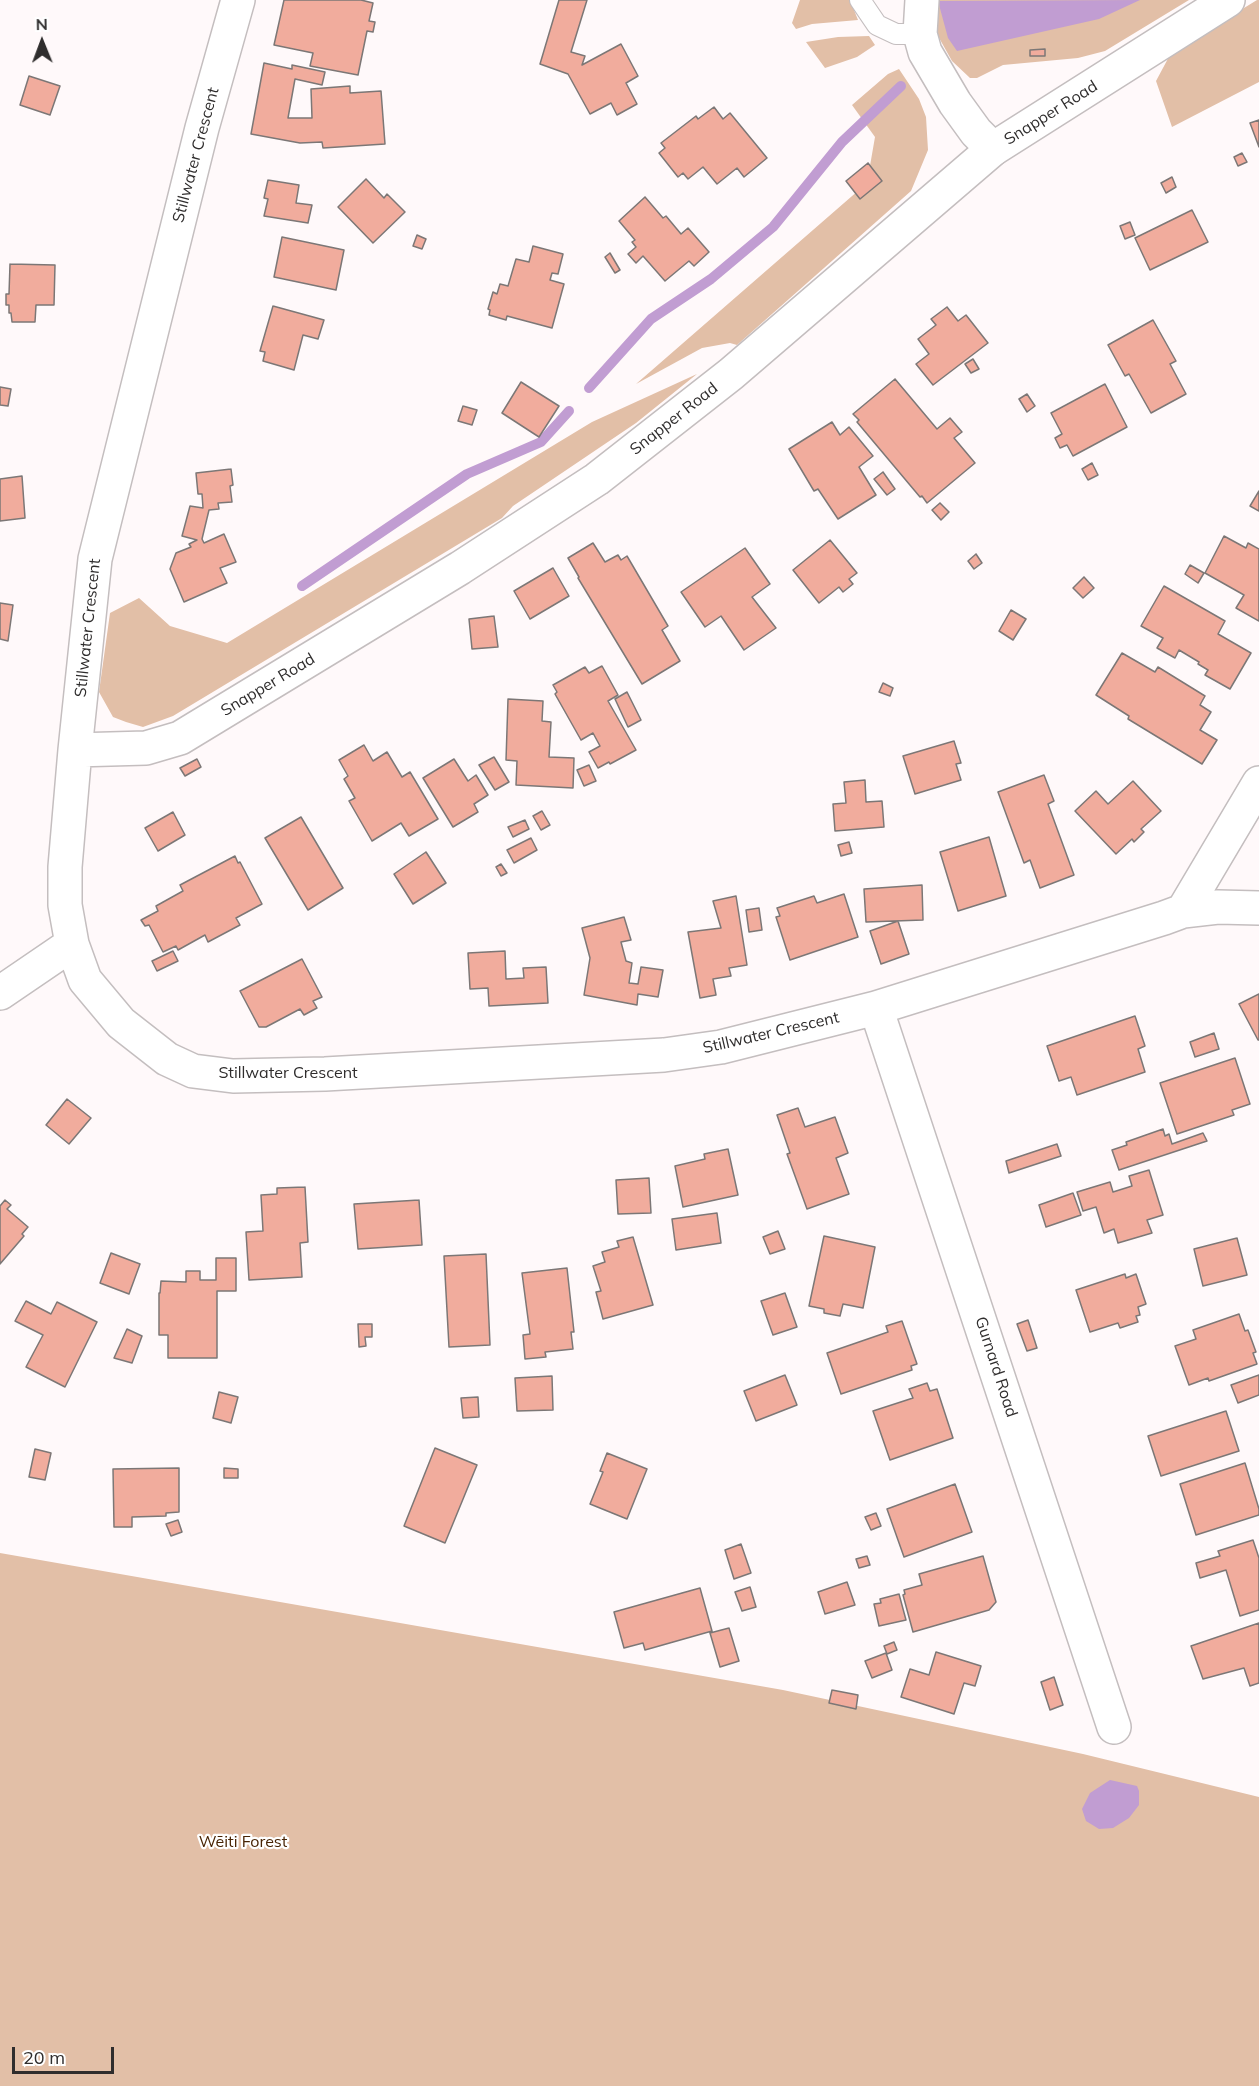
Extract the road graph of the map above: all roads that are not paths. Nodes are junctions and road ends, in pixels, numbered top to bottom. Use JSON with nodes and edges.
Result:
{"nodes":[{"id":1,"x":238,"y":0,"type":"edge"},
{"id":2,"x":860,"y":0,"type":"edge"},
{"id":3,"x":922,"y":0,"type":"edge"},
{"id":4,"x":1228,"y":0,"type":"edge"},
{"id":5,"x":920,"y":34,"type":"junction"},
{"id":6,"x":993,"y":149,"type":"junction"},
{"id":7,"x":75,"y":750,"type":"junction"},
{"id":8,"x":1259,"y":783,"type":"edge"},
{"id":9,"x":1259,"y":908,"type":"edge"},
{"id":10,"x":1183,"y":910,"type":"junction"},
{"id":11,"x":72,"y":944,"type":"junction"},
{"id":12,"x":0,"y":993,"type":"edge"},
{"id":13,"x":876,"y":1008,"type":"junction"},
{"id":14,"x":1114,"y":1727,"type":"dead end"}],
"edges":[{"from":1,"to":7,"type":"street","name":"Stillwater Crescent"},
{"from":2,"to":5,"type":"lane"},
{"from":3,"to":5,"type":"street"},
{"from":4,"to":6,"type":"street","name":"Snapper Road"},
{"from":5,"to":6,"type":"street"},
{"from":6,"to":7,"type":"street","name":"Snapper Road"},
{"from":7,"to":11,"type":"street","name":"Stillwater Crescent"},
{"from":8,"to":10,"type":"street"},
{"from":9,"to":10,"type":"street","name":"Stillwater Crescent"},
{"from":10,"to":13,"type":"street","name":"Stillwater Crescent"},
{"from":11,"to":12,"type":"street"},
{"from":11,"to":13,"type":"street","name":"Stillwater Crescent"},
{"from":13,"to":14,"type":"street","name":"Gurnard Road"}]}
